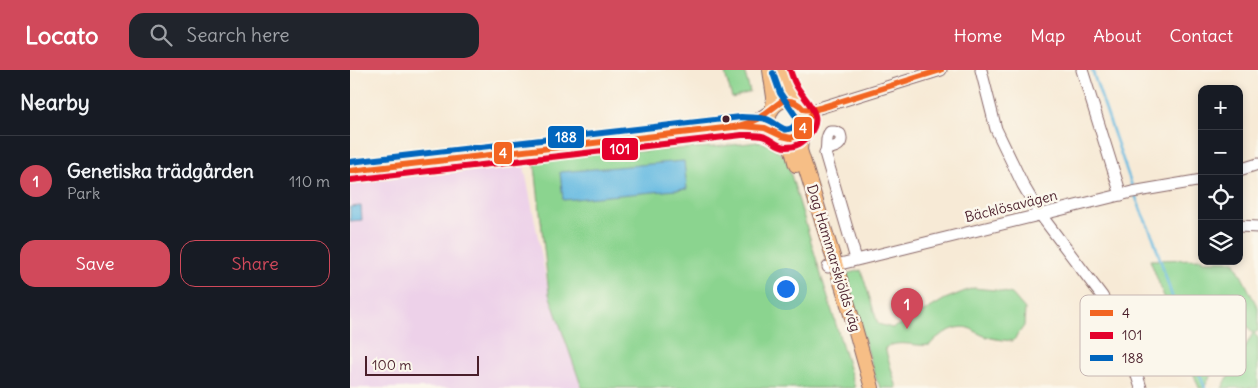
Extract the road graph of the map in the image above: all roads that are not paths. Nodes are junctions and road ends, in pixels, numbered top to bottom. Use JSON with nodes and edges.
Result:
{"nodes":[{"id":1,"x":770,"y":70,"type":"edge"},
{"id":2,"x":781,"y":70,"type":"edge"},
{"id":3,"x":941,"y":70,"type":"edge"},
{"id":4,"x":981,"y":70,"type":"edge"},
{"id":5,"x":1082,"y":70,"type":"edge"},
{"id":6,"x":772,"y":108,"type":"junction"},
{"id":7,"x":806,"y":115,"type":"junction"},
{"id":8,"x":742,"y":126,"type":"junction"},
{"id":9,"x":777,"y":135,"type":"junction"},
{"id":10,"x":827,"y":149,"type":"dead end"},
{"id":11,"x":1258,"y":164,"type":"edge"},
{"id":12,"x":1243,"y":169,"type":"edge"},
{"id":13,"x":350,"y":171,"type":"edge"},
{"id":14,"x":1198,"y":181,"type":"edge"},
{"id":15,"x":1121,"y":195,"type":"junction"},
{"id":16,"x":1040,"y":214,"type":"junction"},
{"id":17,"x":1243,"y":226,"type":"edge"},
{"id":18,"x":1258,"y":228,"type":"edge"},
{"id":19,"x":856,"y":259,"type":"junction"},
{"id":20,"x":832,"y":265,"type":"junction"},
{"id":21,"x":1101,"y":295,"type":"edge"},
{"id":22,"x":1137,"y":376,"type":"edge"},
{"id":23,"x":863,"y":388,"type":"edge"},
{"id":24,"x":872,"y":388,"type":"edge"},
{"id":25,"x":1141,"y":388,"type":"edge"}],
"edges":[{"from":1,"to":6,"type":"main road","name":"Dag Hammarskjölds väg"},
{"from":2,"to":7,"type":"main road"},
{"from":3,"to":7,"type":"street"},
{"from":4,"to":16,"type":"street"},
{"from":5,"to":15,"type":"street"},
{"from":6,"to":7,"type":"main road"},
{"from":6,"to":8,"type":"street"},
{"from":6,"to":9,"type":"main road","name":"Dag Hammarskjölds väg"},
{"from":7,"to":9,"type":"main road"},
{"from":7,"to":20,"type":"main road","name":"Dag Hammarskjölds väg"},
{"from":8,"to":9,"type":"street"},
{"from":8,"to":13,"type":"street"},
{"from":9,"to":20,"type":"main road","name":"Dag Hammarskjölds väg"},
{"from":10,"to":19,"type":"street"},
{"from":11,"to":12,"type":"street"},
{"from":14,"to":15,"type":"street","name":"Bäcklösavägen"},
{"from":15,"to":16,"type":"street","name":"Bäcklösavägen"},
{"from":16,"to":19,"type":"street","name":"Bäcklösavägen"},
{"from":16,"to":21,"type":"street"},
{"from":17,"to":18,"type":"street"},
{"from":19,"to":20,"type":"street","name":"Bäcklösavägen"},
{"from":20,"to":23,"type":"main road","name":"Dag Hammarskjölds väg"},
{"from":20,"to":24,"type":"main road","name":"Dag Hammarskjölds väg"},
{"from":22,"to":25,"type":"street"}]}
